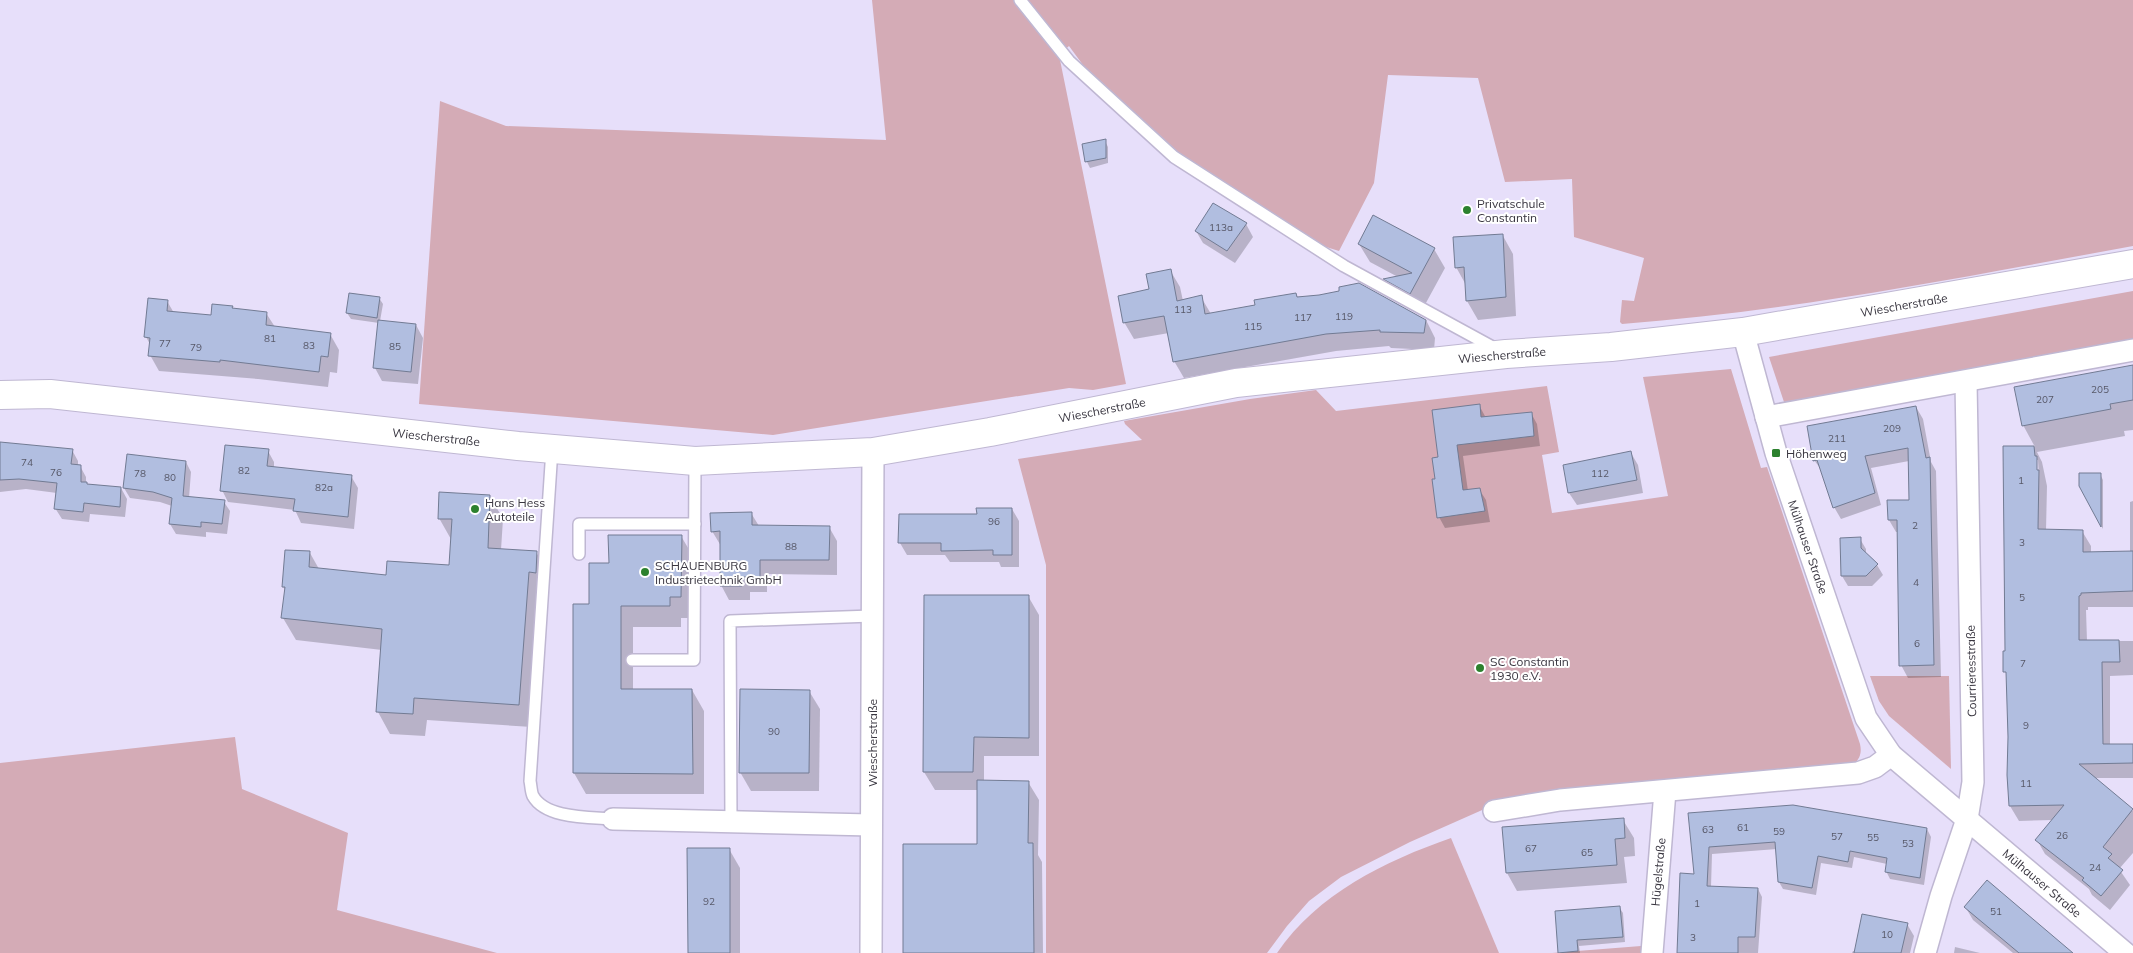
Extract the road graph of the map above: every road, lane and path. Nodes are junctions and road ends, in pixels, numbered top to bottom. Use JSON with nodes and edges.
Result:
{"nodes":[{"id":1,"x":1020,"y":0,"type":"edge"},
{"id":2,"x":2133,"y":264,"type":"edge"},
{"id":3,"x":1743,"y":332,"type":"junction"},
{"id":4,"x":2133,"y":350,"type":"edge"},
{"id":5,"x":1506,"y":354,"type":"junction"},
{"id":6,"x":1966,"y":382,"type":"junction"},
{"id":7,"x":0,"y":396,"type":"edge"},
{"id":8,"x":1766,"y":417,"type":"junction"},
{"id":9,"x":552,"y":449,"type":"junction"},
{"id":10,"x":873,"y":452,"type":"junction"},
{"id":11,"x":695,"y":461,"type":"junction"},
{"id":12,"x":695,"y":524,"type":"junction"},
{"id":13,"x":579,"y":554,"type":"dead end"},
{"id":14,"x":872,"y":616,"type":"junction"},
{"id":15,"x":632,"y":660,"type":"dead end"},
{"id":16,"x":1891,"y":755,"type":"junction"},
{"id":17,"x":1665,"y":791,"type":"junction"},
{"id":18,"x":1494,"y":811,"type":"dead end"},
{"id":19,"x":613,"y":819,"type":"joint"},
{"id":20,"x":1967,"y":819,"type":"junction"},
{"id":21,"x":731,"y":822,"type":"junction"},
{"id":22,"x":871,"y":825,"type":"junction"},
{"id":23,"x":871,"y":953,"type":"edge"},
{"id":24,"x":1652,"y":953,"type":"edge"},
{"id":25,"x":1926,"y":953,"type":"edge"},
{"id":26,"x":2125,"y":953,"type":"edge"}],
"edges":[{"from":1,"to":5,"type":"lane"},
{"from":2,"to":3,"type":"main road","name":"Wiescherstraße"},
{"from":3,"to":5,"type":"main road","name":"Wiescherstraße"},
{"from":3,"to":8,"type":"street","name":"Mülhauser Straße"},
{"from":4,"to":6,"type":"street"},
{"from":5,"to":10,"type":"main road","name":"Wiescherstraße"},
{"from":6,"to":8,"type":"street"},
{"from":6,"to":20,"type":"street","name":"Courrieresstraße"},
{"from":7,"to":9,"type":"main road","name":"Wiescherstraße"},
{"from":8,"to":16,"type":"street","name":"Mülhauser Straße"},
{"from":9,"to":11,"type":"main road","name":"Wiescherstraße"},
{"from":9,"to":19,"type":"lane"},
{"from":10,"to":11,"type":"main road","name":"Wiescherstraße"},
{"from":10,"to":14,"type":"street","name":"Wiescherstraße"},
{"from":11,"to":12,"type":"lane"},
{"from":12,"to":13,"type":"lane"},
{"from":12,"to":15,"type":"lane"},
{"from":14,"to":21,"type":"lane"},
{"from":14,"to":22,"type":"street","name":"Wiescherstraße"},
{"from":16,"to":17,"type":"street"},
{"from":16,"to":20,"type":"street","name":"Mülhauser Straße"},
{"from":17,"to":18,"type":"street"},
{"from":17,"to":24,"type":"street","name":"Hügelstraße"},
{"from":19,"to":21,"type":"street"},
{"from":20,"to":25,"type":"street","name":"Courrieresstraße"},
{"from":20,"to":26,"type":"street","name":"Mülhauser Straße"},
{"from":21,"to":22,"type":"street"},
{"from":22,"to":23,"type":"street","name":"Wiescherstraße"}]}
